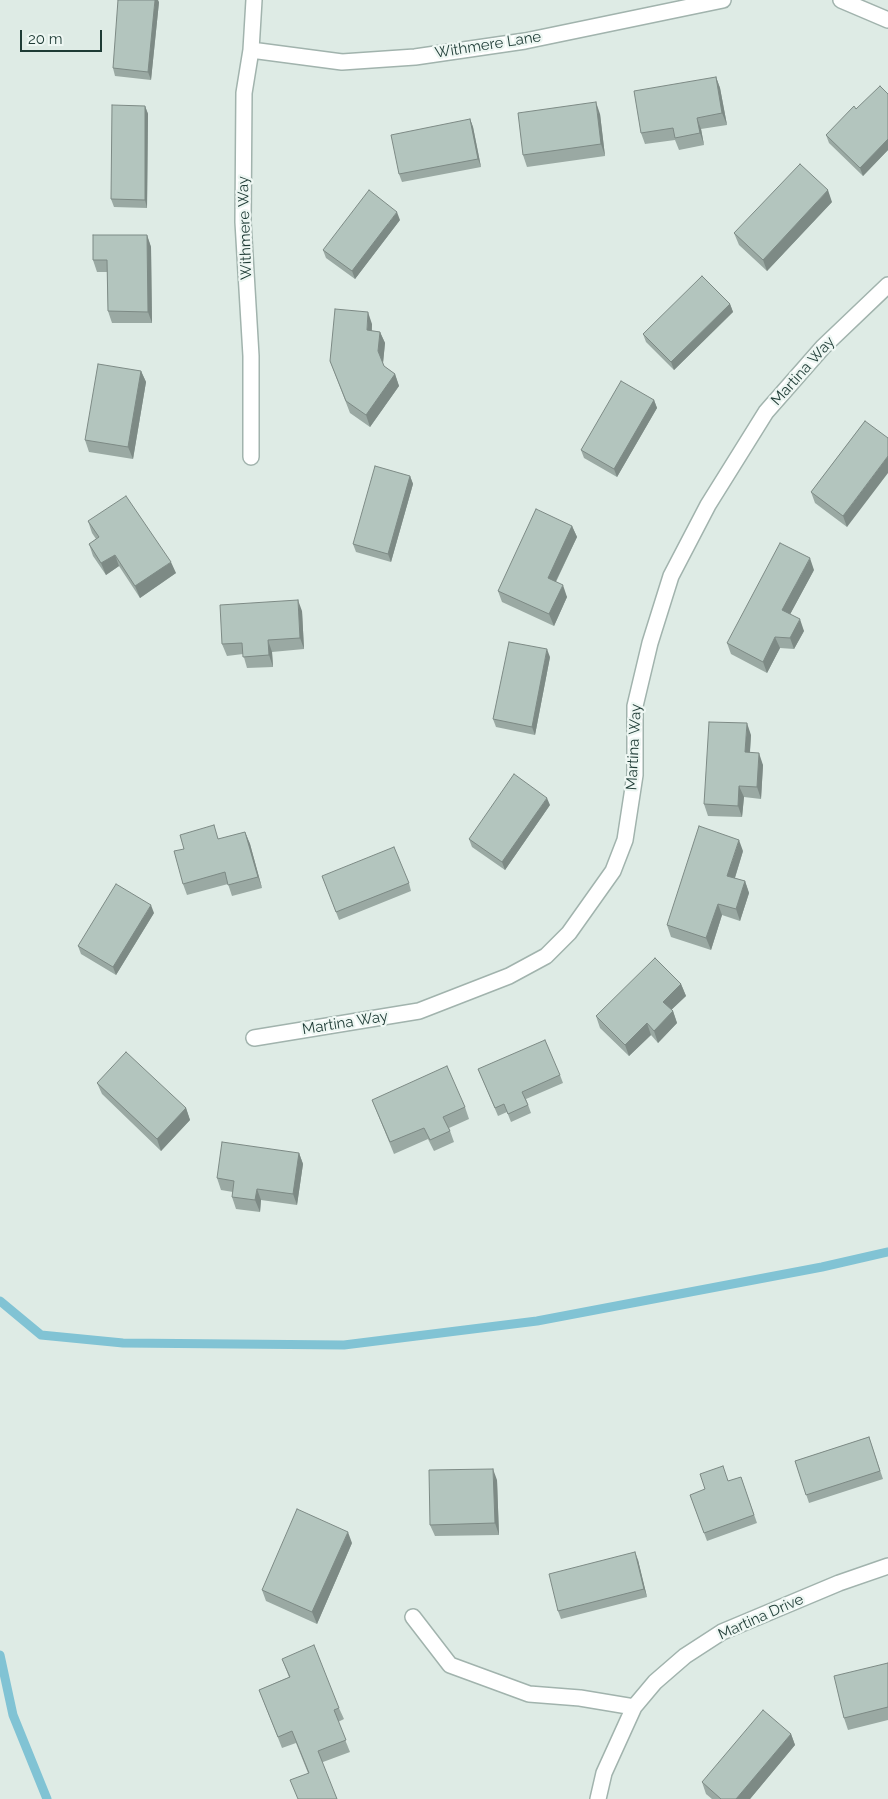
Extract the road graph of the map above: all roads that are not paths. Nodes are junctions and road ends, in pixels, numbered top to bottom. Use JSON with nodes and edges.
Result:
{"nodes":[{"id":1,"x":254,"y":0,"type":"edge"},
{"id":2,"x":722,"y":0,"type":"edge"},
{"id":3,"x":841,"y":0,"type":"edge"},
{"id":4,"x":888,"y":20,"type":"edge"},
{"id":5,"x":251,"y":50,"type":"junction"},
{"id":6,"x":888,"y":285,"type":"edge"},
{"id":7,"x":251,"y":456,"type":"dead end"},
{"id":8,"x":254,"y":1038,"type":"dead end"},
{"id":9,"x":888,"y":1566,"type":"edge"},
{"id":10,"x":413,"y":1617,"type":"dead end"},
{"id":11,"x":634,"y":1707,"type":"junction"},
{"id":12,"x":598,"y":1799,"type":"edge"}],
"edges":[{"from":1,"to":5,"type":"street","name":"Withmere Way"},
{"from":2,"to":5,"type":"street","name":"Withmere Lane"},
{"from":3,"to":4,"type":"street"},
{"from":5,"to":7,"type":"street","name":"Withmere Way"},
{"from":6,"to":8,"type":"street","name":"Martina Way"},
{"from":9,"to":11,"type":"street","name":"Martina Drive"},
{"from":10,"to":11,"type":"street"},
{"from":11,"to":12,"type":"street","name":"Martina Drive"}]}
